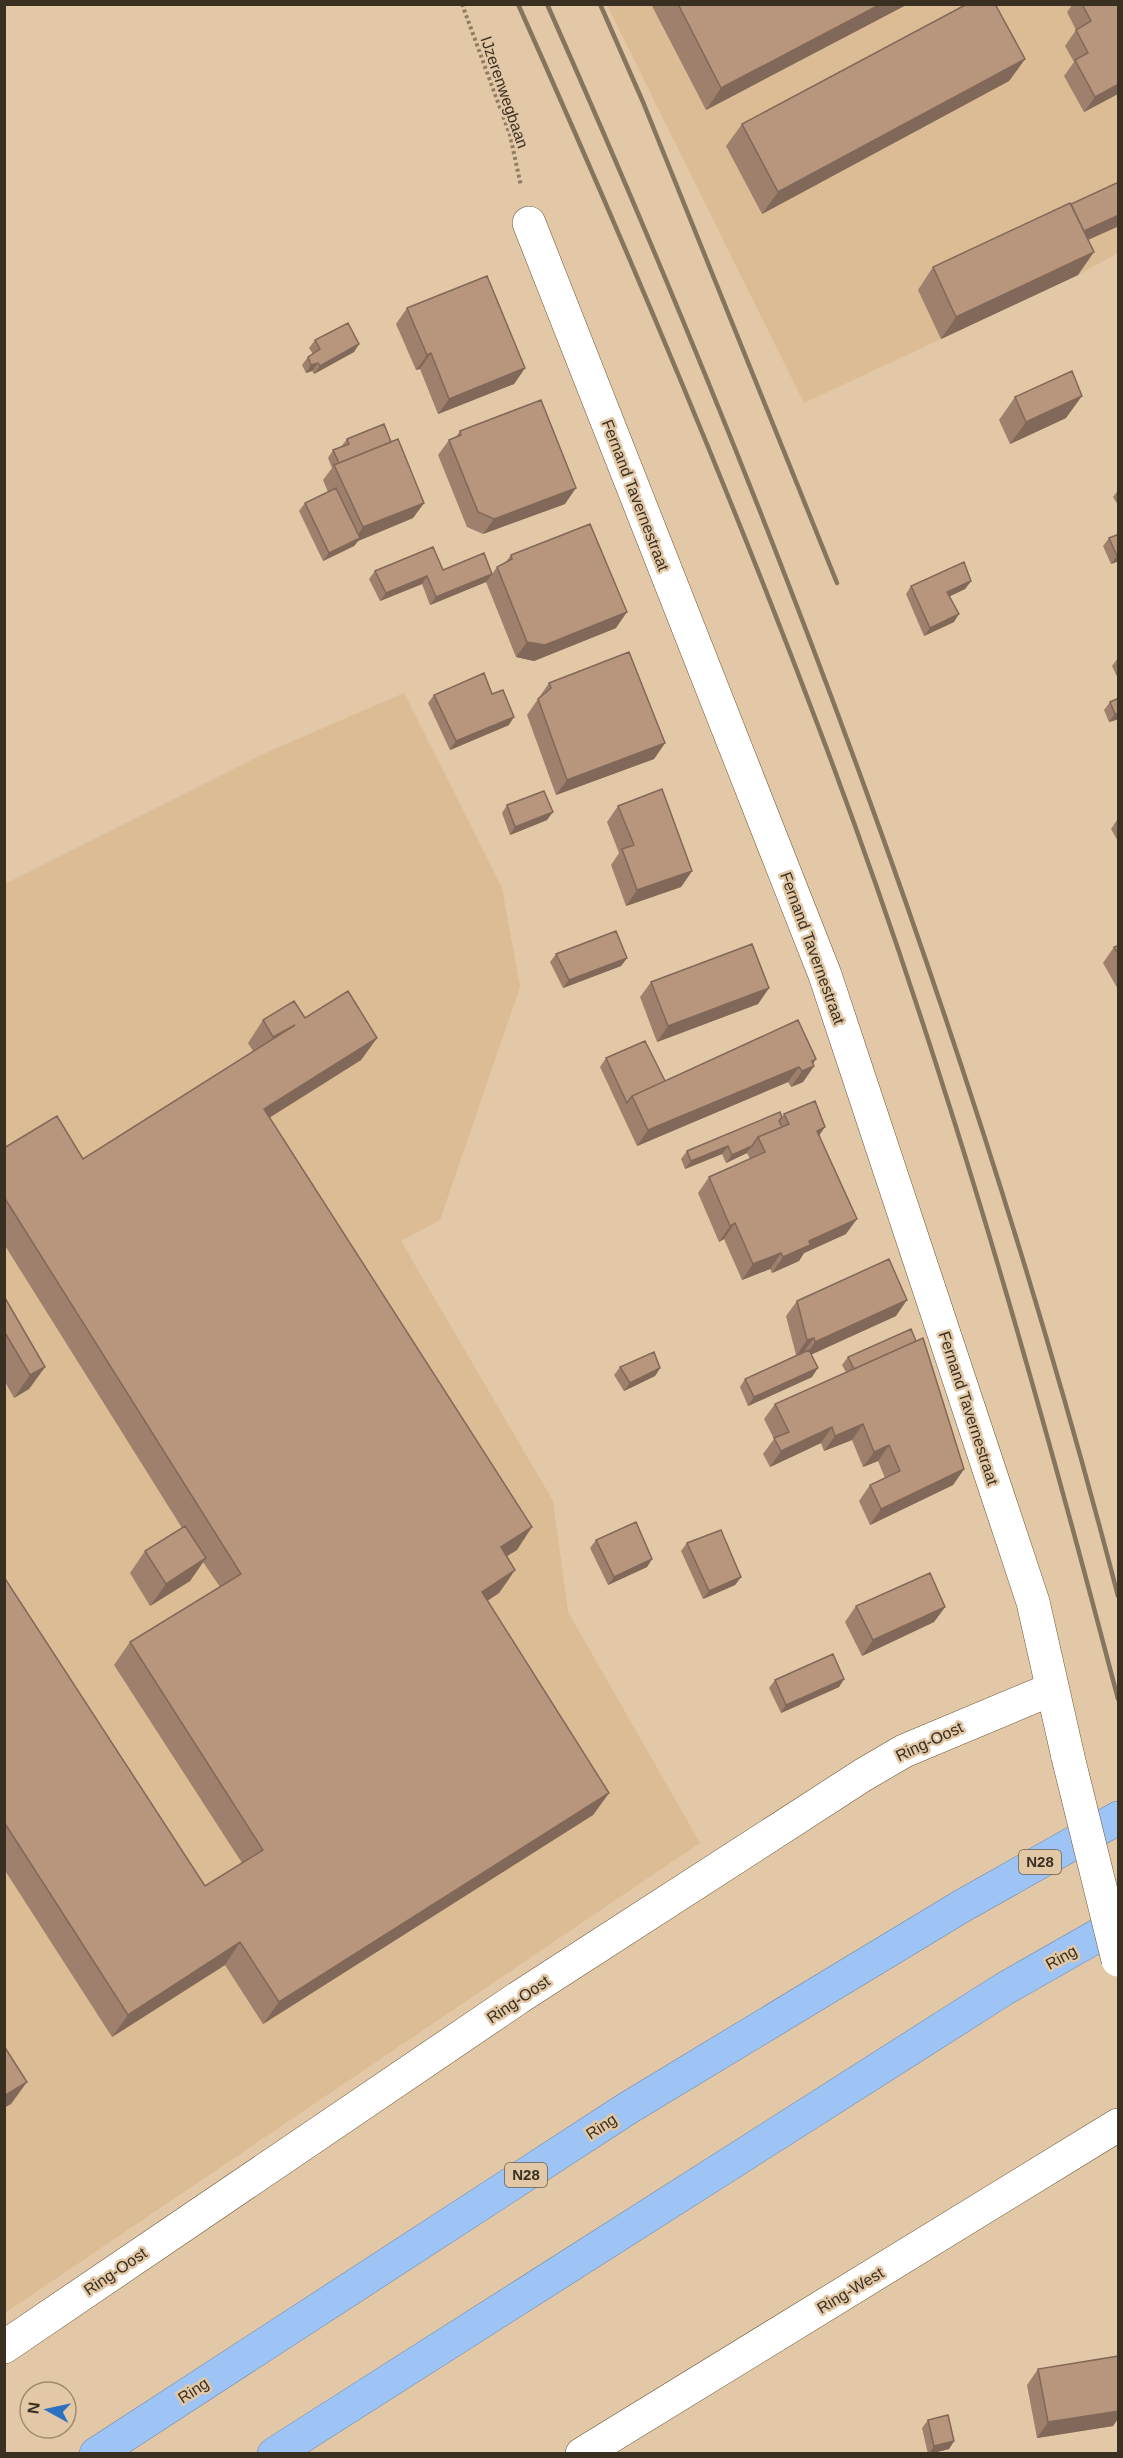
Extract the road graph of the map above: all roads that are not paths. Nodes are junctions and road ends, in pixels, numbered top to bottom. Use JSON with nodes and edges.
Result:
{"nodes":[{"id":1,"x":529,"y":223,"type":"road end"},
{"id":2,"x":1052,"y":1689,"type":"junction"},
{"id":3,"x":1119,"y":1818,"type":"edge"},
{"id":4,"x":1119,"y":1924,"type":"edge"},
{"id":5,"x":1119,"y":1960,"type":"edge"},
{"id":6,"x":1119,"y":2125,"type":"edge"},
{"id":7,"x":4,"y":2347,"type":"edge"},
{"id":8,"x":96,"y":2454,"type":"edge"},
{"id":9,"x":274,"y":2454,"type":"edge"},
{"id":10,"x":582,"y":2454,"type":"edge"}],
"edges":[{"from":1,"to":2,"type":"street","name":"Fernand Tavernestraat"},
{"from":2,"to":5,"type":"street","name":"Fernand Tavernestraat","bridge":true},
{"from":2,"to":7,"type":"street","name":"Ring-Oost"},
{"from":3,"to":8,"type":"highway","name":"Ring","number":"N28"},
{"from":4,"to":9,"type":"highway","name":"Ring"},
{"from":6,"to":10,"type":"street","name":"Ring-West"}]}
